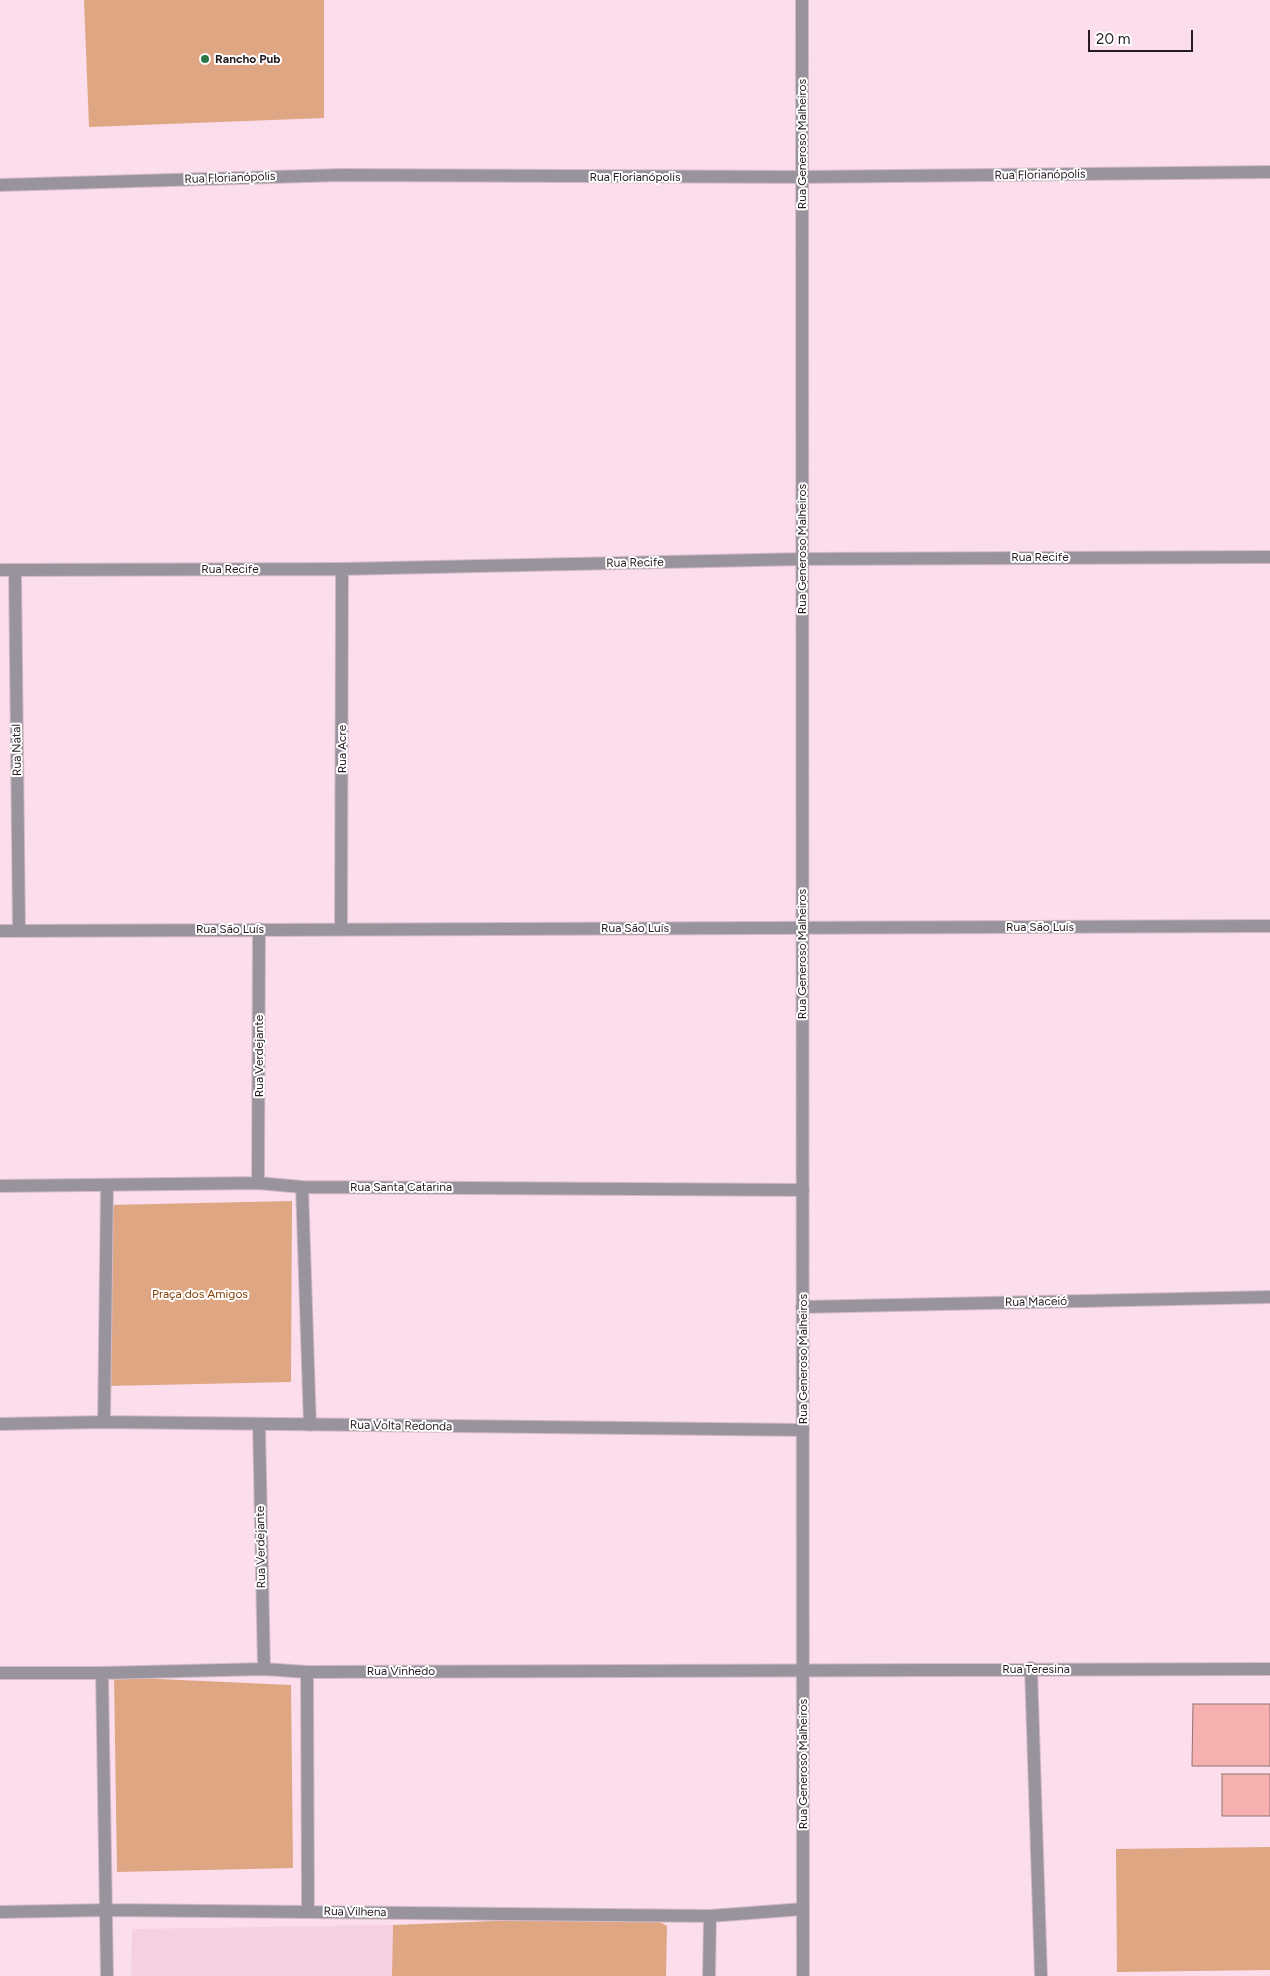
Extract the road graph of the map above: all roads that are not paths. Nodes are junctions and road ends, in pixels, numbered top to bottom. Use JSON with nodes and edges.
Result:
{"nodes":[{"id":1,"x":802,"y":0,"type":"edge"},
{"id":2,"x":1270,"y":172,"type":"edge"},
{"id":3,"x":802,"y":178,"type":"junction"},
{"id":4,"x":0,"y":185,"type":"edge"},
{"id":5,"x":1270,"y":557,"type":"edge"},
{"id":6,"x":802,"y":559,"type":"junction"},
{"id":7,"x":342,"y":569,"type":"junction"},
{"id":8,"x":0,"y":570,"type":"edge"},
{"id":9,"x":15,"y":570,"type":"junction"},
{"id":10,"x":1270,"y":926,"type":"edge"},
{"id":11,"x":802,"y":928,"type":"junction"},
{"id":12,"x":259,"y":929,"type":"junction"},
{"id":13,"x":341,"y":929,"type":"junction"},
{"id":14,"x":19,"y":930,"type":"junction"},
{"id":15,"x":0,"y":931,"type":"edge"},
{"id":16,"x":258,"y":1183,"type":"junction"},
{"id":17,"x":0,"y":1186,"type":"edge"},
{"id":18,"x":107,"y":1186,"type":"junction"},
{"id":19,"x":302,"y":1186,"type":"junction"},
{"id":20,"x":803,"y":1190,"type":"junction"},
{"id":21,"x":1270,"y":1297,"type":"edge"},
{"id":22,"x":802,"y":1306,"type":"junction"},
{"id":23,"x":104,"y":1422,"type":"junction"},
{"id":24,"x":0,"y":1424,"type":"edge"},
{"id":25,"x":258,"y":1424,"type":"junction"},
{"id":26,"x":310,"y":1425,"type":"junction"},
{"id":27,"x":803,"y":1430,"type":"junction"},
{"id":28,"x":1031,"y":1668,"type":"junction"},
{"id":29,"x":264,"y":1669,"type":"junction"},
{"id":30,"x":1270,"y":1669,"type":"edge"},
{"id":31,"x":803,"y":1670,"type":"junction"},
{"id":32,"x":308,"y":1672,"type":"junction"},
{"id":33,"x":0,"y":1673,"type":"edge"},
{"id":34,"x":102,"y":1673,"type":"junction"},
{"id":35,"x":803,"y":1909,"type":"junction"},
{"id":36,"x":108,"y":1910,"type":"junction"},
{"id":37,"x":0,"y":1912,"type":"edge"},
{"id":38,"x":308,"y":1912,"type":"junction"},
{"id":39,"x":710,"y":1916,"type":"junction"},
{"id":40,"x":108,"y":1976,"type":"edge"},
{"id":41,"x":709,"y":1976,"type":"edge"},
{"id":42,"x":803,"y":1976,"type":"edge"},
{"id":43,"x":1041,"y":1976,"type":"edge"}],
"edges":[{"from":1,"to":3,"type":"street","name":"Rua Generoso Malheiros"},
{"from":2,"to":3,"type":"street","name":"Rua Florianópolis"},
{"from":3,"to":4,"type":"street","name":"Rua Florianópolis"},
{"from":3,"to":6,"type":"street","name":"Rua Generoso Malheiros"},
{"from":5,"to":6,"type":"street","name":"Rua Recife"},
{"from":6,"to":7,"type":"street","name":"Rua Recife"},
{"from":6,"to":11,"type":"street","name":"Rua Generoso Malheiros"},
{"from":7,"to":9,"type":"street","name":"Rua Recife"},
{"from":7,"to":13,"type":"street","name":"Rua Acre"},
{"from":8,"to":9,"type":"street","name":"Rua Recife"},
{"from":9,"to":14,"type":"street","name":"Rua Natal"},
{"from":10,"to":11,"type":"street","name":"Rua São Luís"},
{"from":11,"to":13,"type":"street","name":"Rua São Luís"},
{"from":11,"to":20,"type":"street","name":"Rua Generoso Malheiros"},
{"from":12,"to":13,"type":"street","name":"Rua São Luís"},
{"from":12,"to":14,"type":"street","name":"Rua São Luís"},
{"from":12,"to":16,"type":"street","name":"Rua Verdejante"},
{"from":14,"to":15,"type":"street","name":"Rua São Luís"},
{"from":16,"to":18,"type":"street","name":"Rua Santa Catarina"},
{"from":16,"to":19,"type":"street","name":"Rua Santa Catarina"},
{"from":17,"to":18,"type":"street","name":"Rua Santa Catarina"},
{"from":18,"to":23,"type":"street"},
{"from":19,"to":20,"type":"street","name":"Rua Santa Catarina"},
{"from":19,"to":26,"type":"street"},
{"from":20,"to":22,"type":"street","name":"Rua Generoso Malheiros"},
{"from":21,"to":22,"type":"street","name":"Rua Maceió"},
{"from":22,"to":27,"type":"street","name":"Rua Generoso Malheiros"},
{"from":23,"to":24,"type":"street","name":"Rua Volta Redonda"},
{"from":23,"to":25,"type":"street","name":"Rua Volta Redonda"},
{"from":25,"to":26,"type":"street","name":"Rua Volta Redonda"},
{"from":25,"to":29,"type":"street","name":"Rua Verdejante"},
{"from":26,"to":27,"type":"street","name":"Rua Volta Redonda"},
{"from":27,"to":31,"type":"street","name":"Rua Generoso Malheiros"},
{"from":28,"to":30,"type":"street","name":"Rua Teresina"},
{"from":28,"to":31,"type":"street","name":"Rua Teresina"},
{"from":28,"to":43,"type":"street"},
{"from":29,"to":32,"type":"street","name":"Rua Vinhedo"},
{"from":29,"to":34,"type":"street","name":"Rua Vinhedo"},
{"from":31,"to":32,"type":"street","name":"Rua Vinhedo"},
{"from":31,"to":35,"type":"street","name":"Rua Generoso Malheiros"},
{"from":32,"to":38,"type":"street"},
{"from":33,"to":34,"type":"street","name":"Rua Vinhedo"},
{"from":34,"to":36,"type":"street"},
{"from":35,"to":39,"type":"street"},
{"from":35,"to":42,"type":"street","name":"Rua Generoso Malheiros"},
{"from":36,"to":37,"type":"street","name":"Rua Vilhena"},
{"from":36,"to":38,"type":"street","name":"Rua Vilhena"},
{"from":36,"to":40,"type":"street"},
{"from":38,"to":39,"type":"street","name":"Rua Vilhena"},
{"from":39,"to":41,"type":"street"}]}
